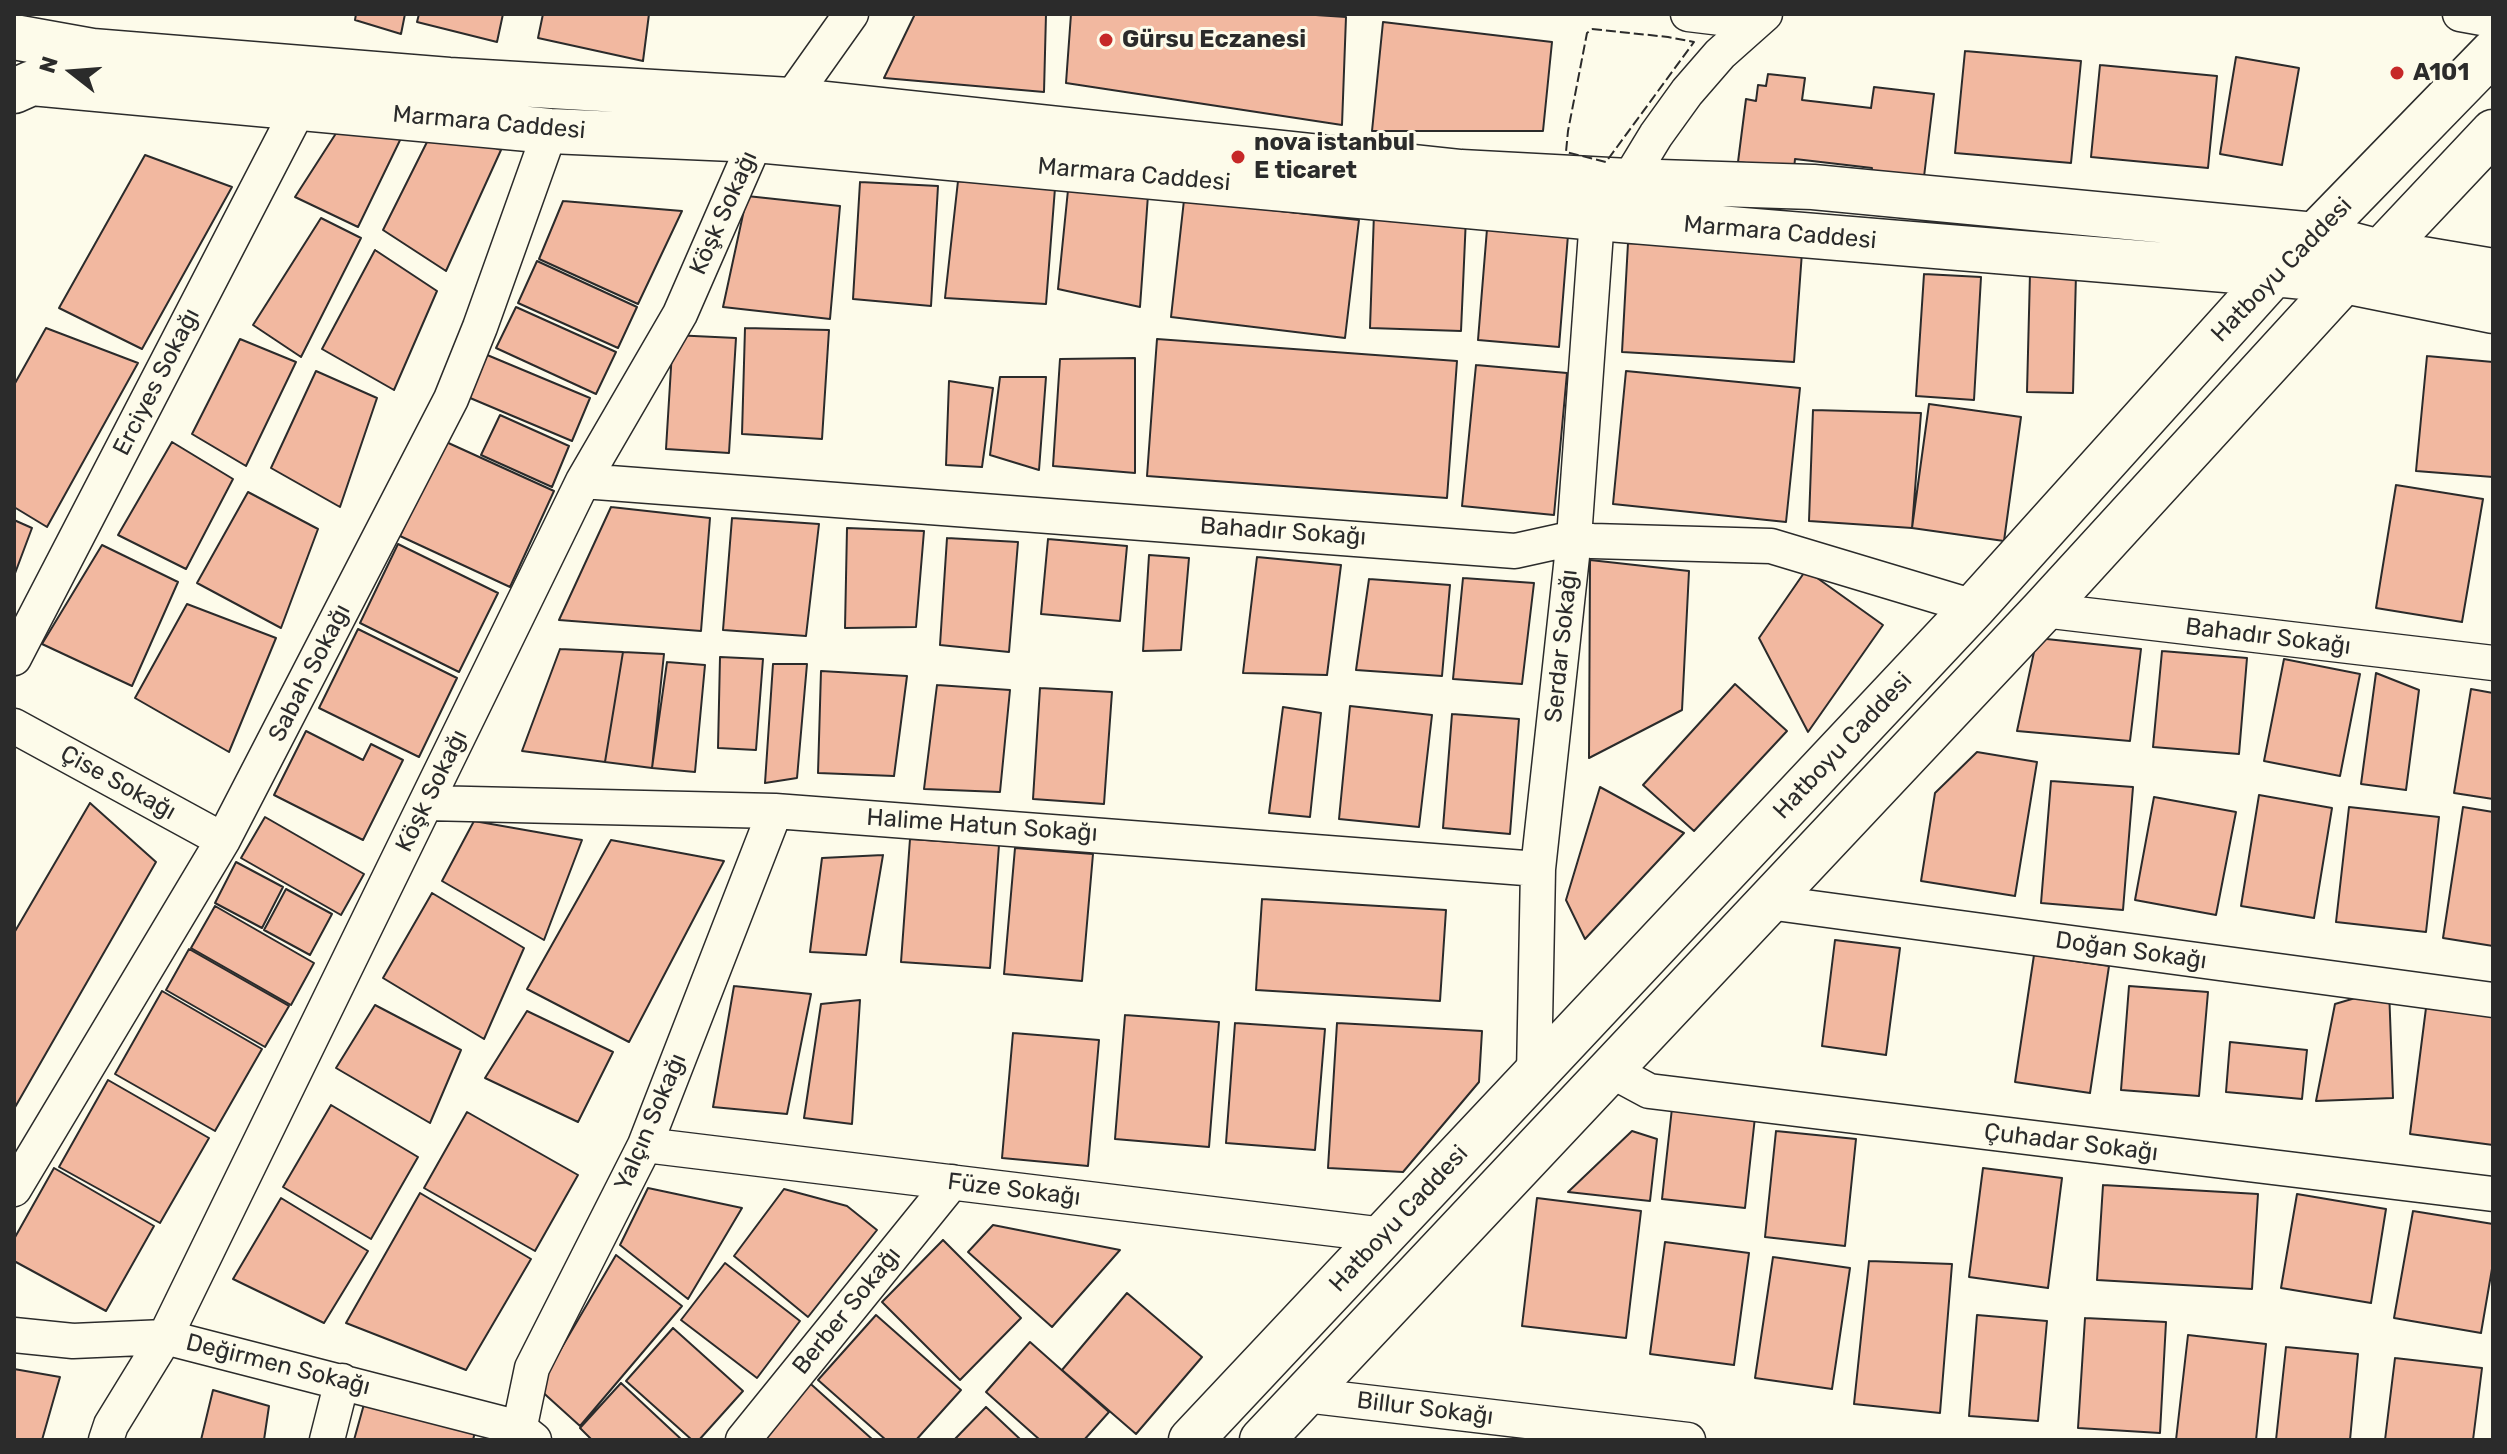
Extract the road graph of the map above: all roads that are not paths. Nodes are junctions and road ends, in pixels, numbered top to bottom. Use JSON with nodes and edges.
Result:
{"nodes":[{"id":1,"x":851,"y":14,"type":"edge"},
{"id":2,"x":1688,"y":14,"type":"edge"},
{"id":3,"x":2460,"y":14,"type":"edge"},
{"id":4,"x":1760,"y":18,"type":"edge"},
{"id":5,"x":2493,"y":20,"type":"edge"},
{"id":6,"x":14,"y":37,"type":"edge"},
{"id":7,"x":2493,"y":52,"type":"edge"},
{"id":8,"x":14,"y":91,"type":"edge"},
{"id":9,"x":790,"y":100,"type":"junction"},
{"id":10,"x":300,"y":106,"type":"junction"},
{"id":11,"x":550,"y":131,"type":"junction"},
{"id":12,"x":2493,"y":132,"type":"edge"},
{"id":13,"x":756,"y":140,"type":"junction"},
{"id":14,"x":1628,"y":181,"type":"junction"},
{"id":15,"x":1597,"y":218,"type":"junction"},
{"id":16,"x":2315,"y":235,"type":"junction"},
{"id":17,"x":2380,"y":252,"type":"junction"},
{"id":18,"x":2493,"y":271,"type":"edge"},
{"id":19,"x":2274,"y":274,"type":"junction"},
{"id":20,"x":2344,"y":281,"type":"junction"},
{"id":21,"x":2493,"y":311,"type":"edge"},
{"id":22,"x":583,"y":481,"type":"junction"},
{"id":23,"x":1574,"y":538,"type":"junction"},
{"id":24,"x":1974,"y":607,"type":"junction"},
{"id":25,"x":2043,"y":610,"type":"junction"},
{"id":26,"x":14,"y":658,"type":"edge"},
{"id":27,"x":2493,"y":663,"type":"edge"},
{"id":28,"x":14,"y":726,"type":"edge"},
{"id":29,"x":426,"y":803,"type":"junction"},
{"id":30,"x":775,"y":811,"type":"junction"},
{"id":31,"x":223,"y":840,"type":"junction"},
{"id":32,"x":1538,"y":869,"type":"junction"},
{"id":33,"x":1768,"y":902,"type":"junction"},
{"id":34,"x":2493,"y":1000,"type":"edge"},
{"id":35,"x":1610,"y":1070,"type":"junction"},
{"id":36,"x":1534,"y":1075,"type":"junction"},
{"id":37,"x":1576,"y":1106,"type":"junction"},
{"id":38,"x":645,"y":1145,"type":"junction"},
{"id":39,"x":952,"y":1182,"type":"junction"},
{"id":40,"x":14,"y":1189,"type":"edge"},
{"id":41,"x":2493,"y":1194,"type":"edge"},
{"id":42,"x":1384,"y":1235,"type":"junction"},
{"id":43,"x":14,"y":1335,"type":"edge"},
{"id":44,"x":165,"y":1337,"type":"junction"},
{"id":45,"x":342,"y":1381,"type":"junction"},
{"id":46,"x":1305,"y":1395,"type":"junction"},
{"id":47,"x":523,"y":1436,"type":"edge"},
{"id":48,"x":106,"y":1440,"type":"edge"},
{"id":49,"x":327,"y":1440,"type":"edge"},
{"id":50,"x":743,"y":1440,"type":"edge"},
{"id":51,"x":1191,"y":1440,"type":"edge"},
{"id":52,"x":1262,"y":1440,"type":"edge"},
{"id":53,"x":1688,"y":1440,"type":"edge"}],
"edges":[{"from":1,"to":9,"type":"street"},
{"from":2,"to":4,"type":"street"},
{"from":3,"to":5,"type":"street"},
{"from":4,"to":14,"type":"street"},
{"from":6,"to":9,"type":"street","name":"Marmara Caddesi"},
{"from":7,"to":16,"type":"street","name":"Hatboyu Caddesi"},
{"from":8,"to":10,"type":"street","name":"Marmara Caddesi"},
{"from":9,"to":13,"type":"street"},
{"from":9,"to":14,"type":"street","name":"Marmara Caddesi"},
{"from":10,"to":11,"type":"street","name":"Marmara Caddesi"},
{"from":10,"to":26,"type":"street","name":"Erciyes Sokağı"},
{"from":11,"to":13,"type":"street","name":"Marmara Caddesi"},
{"from":11,"to":31,"type":"street","name":"Sabah Sokağı"},
{"from":12,"to":17,"type":"street"},
{"from":13,"to":15,"type":"street","name":"Marmara Caddesi"},
{"from":13,"to":22,"type":"street","name":"Köşk Sokağı"},
{"from":14,"to":15,"type":"street"},
{"from":14,"to":16,"type":"street","name":"Marmara Caddesi"},
{"from":15,"to":19,"type":"street","name":"Marmara Caddesi"},
{"from":15,"to":23,"type":"street","name":"Serdar Sokağı"},
{"from":16,"to":17,"type":"street","name":"Marmara Caddesi"},
{"from":16,"to":19,"type":"street","name":"Hatboyu Caddesi"},
{"from":17,"to":18,"type":"street","name":"Marmara Caddesi"},
{"from":17,"to":20,"type":"street"},
{"from":19,"to":20,"type":"street","name":"Marmara Caddesi"},
{"from":19,"to":24,"type":"street","name":"Hatboyu Caddesi"},
{"from":20,"to":21,"type":"street","name":"Marmara Caddesi"},
{"from":20,"to":25,"type":"street"},
{"from":22,"to":23,"type":"street","name":"Bahadır Sokağı"},
{"from":22,"to":29,"type":"street","name":"Köşk Sokağı"},
{"from":23,"to":24,"type":"street","name":"Bahadır Sokağı"},
{"from":23,"to":32,"type":"street","name":"Serdar Sokağı"},
{"from":24,"to":25,"type":"street"},
{"from":24,"to":36,"type":"street","name":"Hatboyu Caddesi"},
{"from":25,"to":27,"type":"street","name":"Bahadır Sokağı"},
{"from":25,"to":33,"type":"street"},
{"from":28,"to":31,"type":"street","name":"Çise Sokağı"},
{"from":29,"to":30,"type":"street","name":"Halime Hatun Sokağı"},
{"from":29,"to":44,"type":"street","name":"Köşk Sokağı"},
{"from":30,"to":32,"type":"street","name":"Halime Hatun Sokağı"},
{"from":30,"to":38,"type":"street","name":"Yalçın Sokağı"},
{"from":31,"to":40,"type":"street","name":"Sabah Sokağı"},
{"from":32,"to":36,"type":"street","name":"Serdar Sokağı"},
{"from":33,"to":34,"type":"street","name":"Doğan Sokağı"},
{"from":33,"to":35,"type":"street"},
{"from":35,"to":37,"type":"street"},
{"from":35,"to":41,"type":"street","name":"Çuhadar Sokağı"},
{"from":36,"to":37,"type":"street"},
{"from":36,"to":42,"type":"street","name":"Hatboyu Caddesi"},
{"from":37,"to":46,"type":"street"},
{"from":38,"to":39,"type":"street","name":"Füze Sokağı"},
{"from":38,"to":47,"type":"street","name":"Yalçın Sokağı"},
{"from":39,"to":42,"type":"street","name":"Füze Sokağı"},
{"from":39,"to":50,"type":"street","name":"Berber Sokağı"},
{"from":42,"to":51,"type":"street","name":"Hatboyu Caddesi"},
{"from":43,"to":44,"type":"street","name":"Değirmen Sokağı"},
{"from":44,"to":45,"type":"street","name":"Değirmen Sokağı"},
{"from":44,"to":48,"type":"street","name":"Köşk Sokağı"},
{"from":45,"to":47,"type":"street","name":"Değirmen Sokağı"},
{"from":45,"to":49,"type":"street"},
{"from":46,"to":52,"type":"street"},
{"from":46,"to":53,"type":"street","name":"Billur Sokağı"}]}
